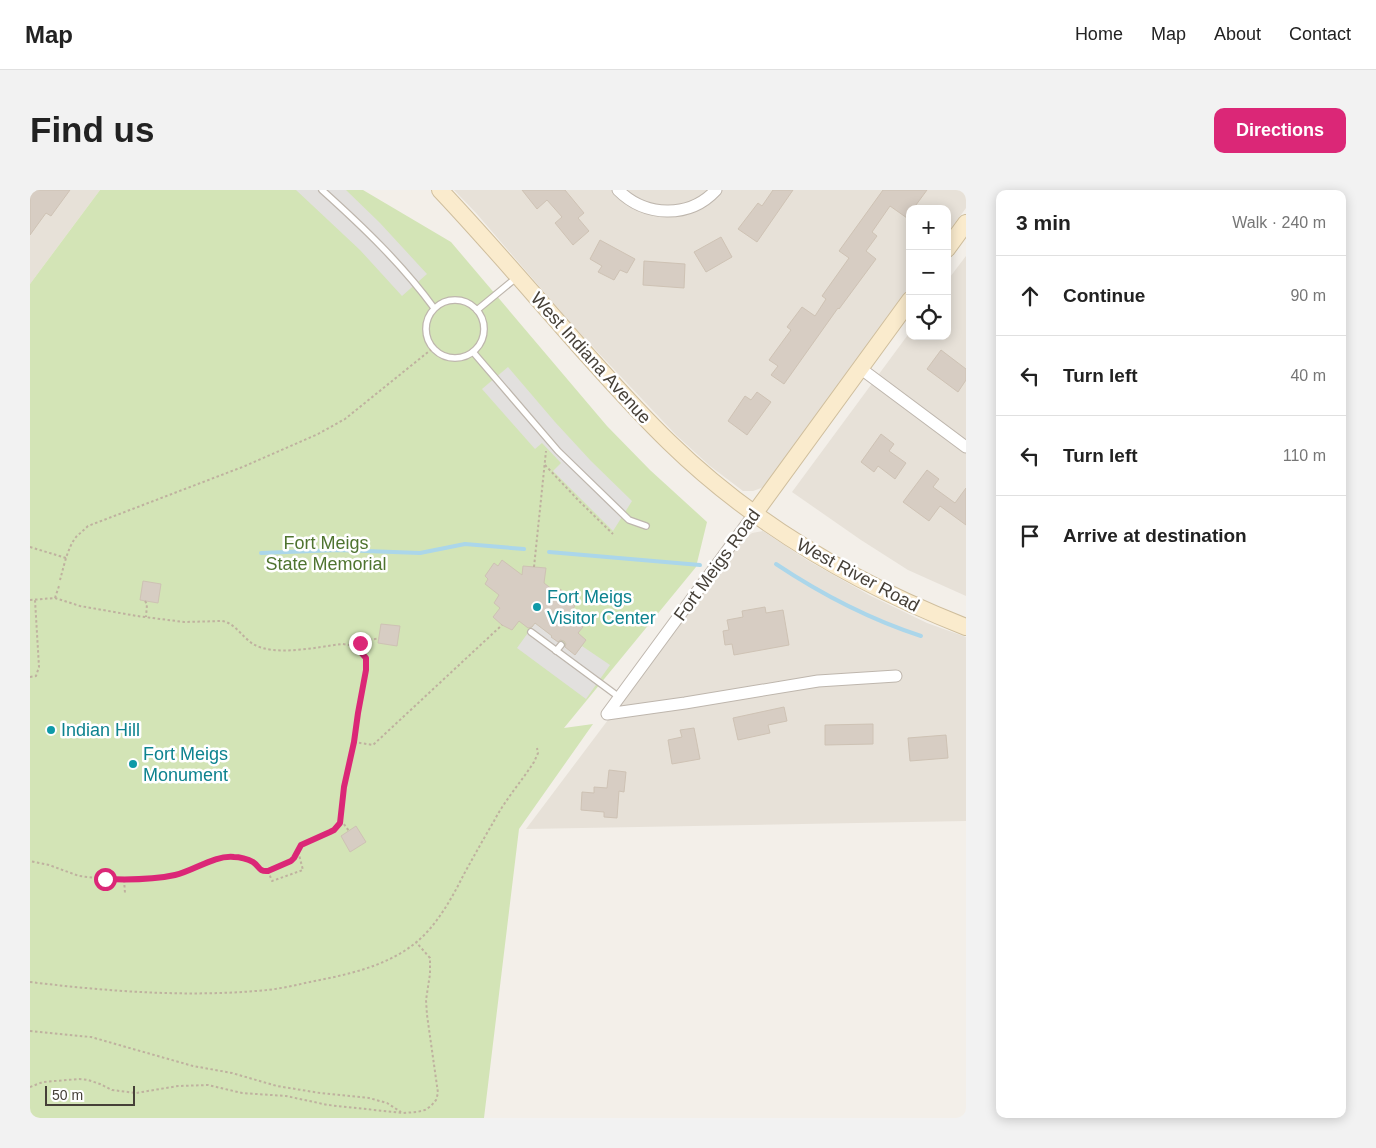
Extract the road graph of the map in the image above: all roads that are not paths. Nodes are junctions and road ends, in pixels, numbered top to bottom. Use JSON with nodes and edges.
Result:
{"nodes":[{"id":1,"x":322,"y":190,"type":"edge"},
{"id":2,"x":440,"y":190,"type":"edge"},
{"id":3,"x":618,"y":190,"type":"edge"},
{"id":4,"x":716,"y":190,"type":"edge"},
{"id":5,"x":966,"y":223,"type":"edge"},
{"id":6,"x":951,"y":244,"type":"edge"},
{"id":7,"x":518,"y":276,"type":"junction"},
{"id":8,"x":906,"y":305,"type":"edge"},
{"id":9,"x":434,"y":308,"type":"junction"},
{"id":10,"x":477,"y":310,"type":"junction"},
{"id":11,"x":474,"y":352,"type":"junction"},
{"id":12,"x":860,"y":368,"type":"junction"},
{"id":13,"x":966,"y":448,"type":"edge"},
{"id":14,"x":754,"y":514,"type":"junction"},
{"id":15,"x":646,"y":526,"type":"dead end"},
{"id":16,"x":966,"y":627,"type":"edge"},
{"id":17,"x":531,"y":632,"type":"dead end"},
{"id":18,"x":561,"y":644,"type":"dead end"},
{"id":19,"x":556,"y":651,"type":"junction"},
{"id":20,"x":896,"y":676,"type":"dead end"},
{"id":21,"x":619,"y":698,"type":"junction"}],
"edges":[{"from":1,"to":9,"type":"lane"},
{"from":2,"to":7,"type":"main road","name":"West Indiana Avenue"},
{"from":3,"to":4,"type":"street"},
{"from":5,"to":6,"type":"main road"},
{"from":7,"to":10,"type":"lane"},
{"from":7,"to":14,"type":"main road","name":"West Indiana Avenue"},
{"from":8,"to":12,"type":"main road","name":"Fort Meigs Road"},
{"from":9,"to":10,"type":"lane"},
{"from":9,"to":11,"type":"lane"},
{"from":10,"to":11,"type":"lane"},
{"from":11,"to":15,"type":"lane"},
{"from":12,"to":13,"type":"street"},
{"from":12,"to":14,"type":"main road","name":"Fort Meigs Road"},
{"from":14,"to":16,"type":"main road","name":"West River Road"},
{"from":14,"to":21,"type":"street","name":"Fort Meigs Road"},
{"from":17,"to":19,"type":"lane"},
{"from":18,"to":19,"type":"lane"},
{"from":19,"to":21,"type":"lane"},
{"from":20,"to":21,"type":"street","name":"Fort Meigs Road"}]}
